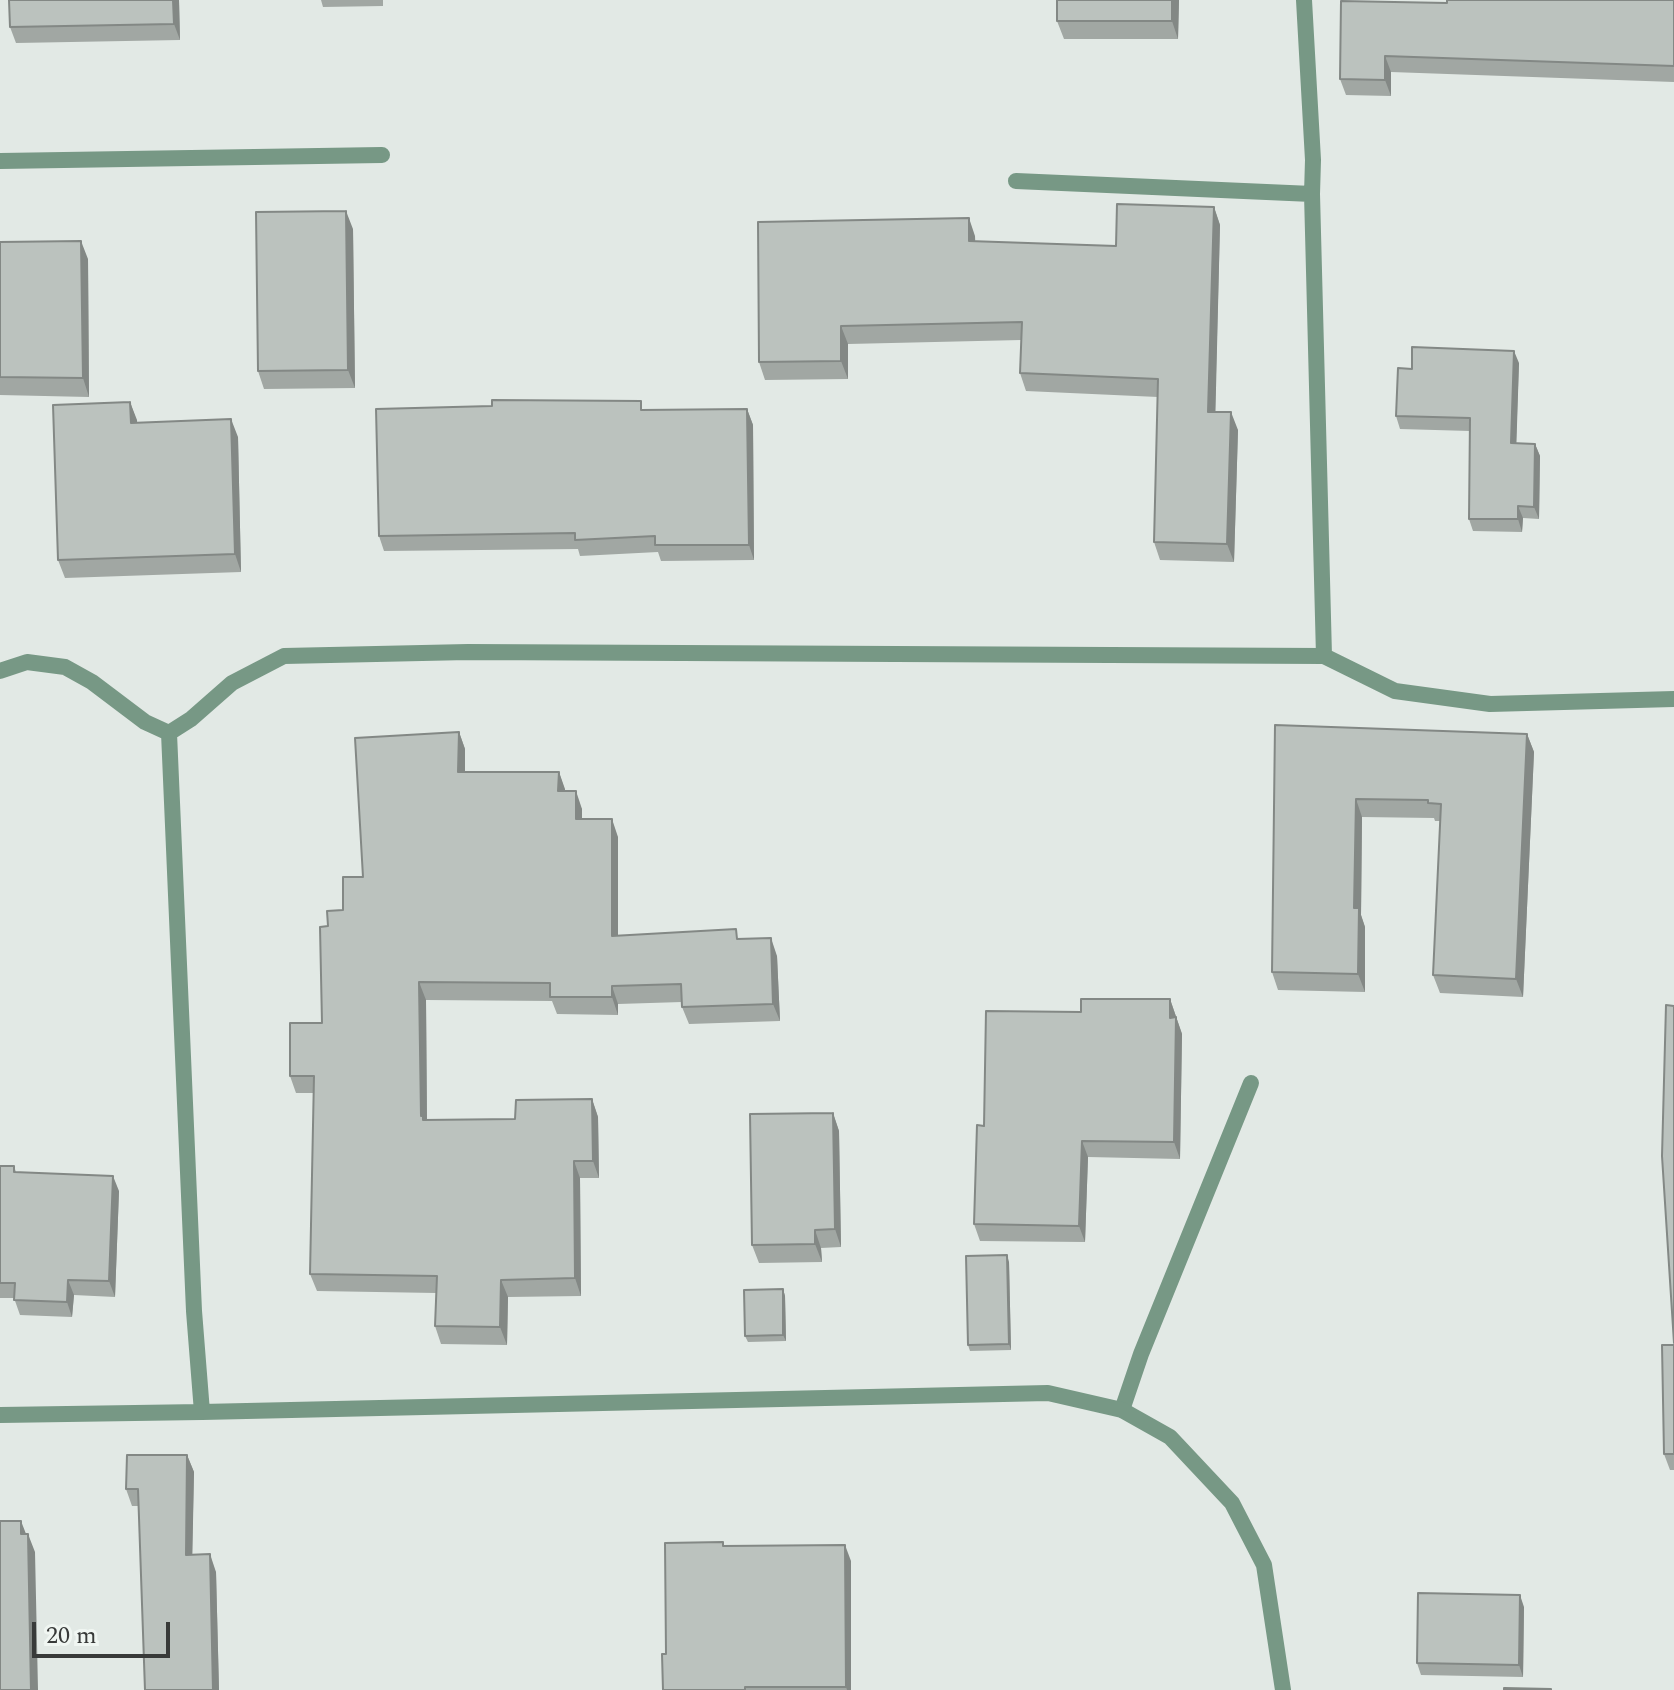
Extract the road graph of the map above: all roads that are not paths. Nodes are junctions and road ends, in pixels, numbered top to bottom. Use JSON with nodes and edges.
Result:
{"nodes":[{"id":1,"x":1304,"y":0,"type":"edge"},
{"id":2,"x":382,"y":155,"type":"dead end"},
{"id":3,"x":0,"y":161,"type":"edge"},
{"id":4,"x":1016,"y":181,"type":"dead end"},
{"id":5,"x":1312,"y":194,"type":"junction"},
{"id":6,"x":1324,"y":656,"type":"junction"},
{"id":7,"x":0,"y":671,"type":"edge"},
{"id":8,"x":1674,"y":699,"type":"edge"},
{"id":9,"x":169,"y":733,"type":"junction"},
{"id":10,"x":1251,"y":1083,"type":"dead end"},
{"id":11,"x":1122,"y":1410,"type":"junction"},
{"id":12,"x":202,"y":1412,"type":"junction"},
{"id":13,"x":0,"y":1415,"type":"edge"},
{"id":14,"x":1283,"y":1690,"type":"edge"}],
"edges":[{"from":1,"to":5,"type":"street"},
{"from":2,"to":3,"type":"street"},
{"from":4,"to":5,"type":"street"},
{"from":5,"to":6,"type":"street"},
{"from":6,"to":8,"type":"street"},
{"from":6,"to":9,"type":"street"},
{"from":7,"to":9,"type":"street"},
{"from":9,"to":12,"type":"street"},
{"from":10,"to":11,"type":"street"},
{"from":11,"to":12,"type":"street"},
{"from":11,"to":14,"type":"street"},
{"from":12,"to":13,"type":"street"}]}
